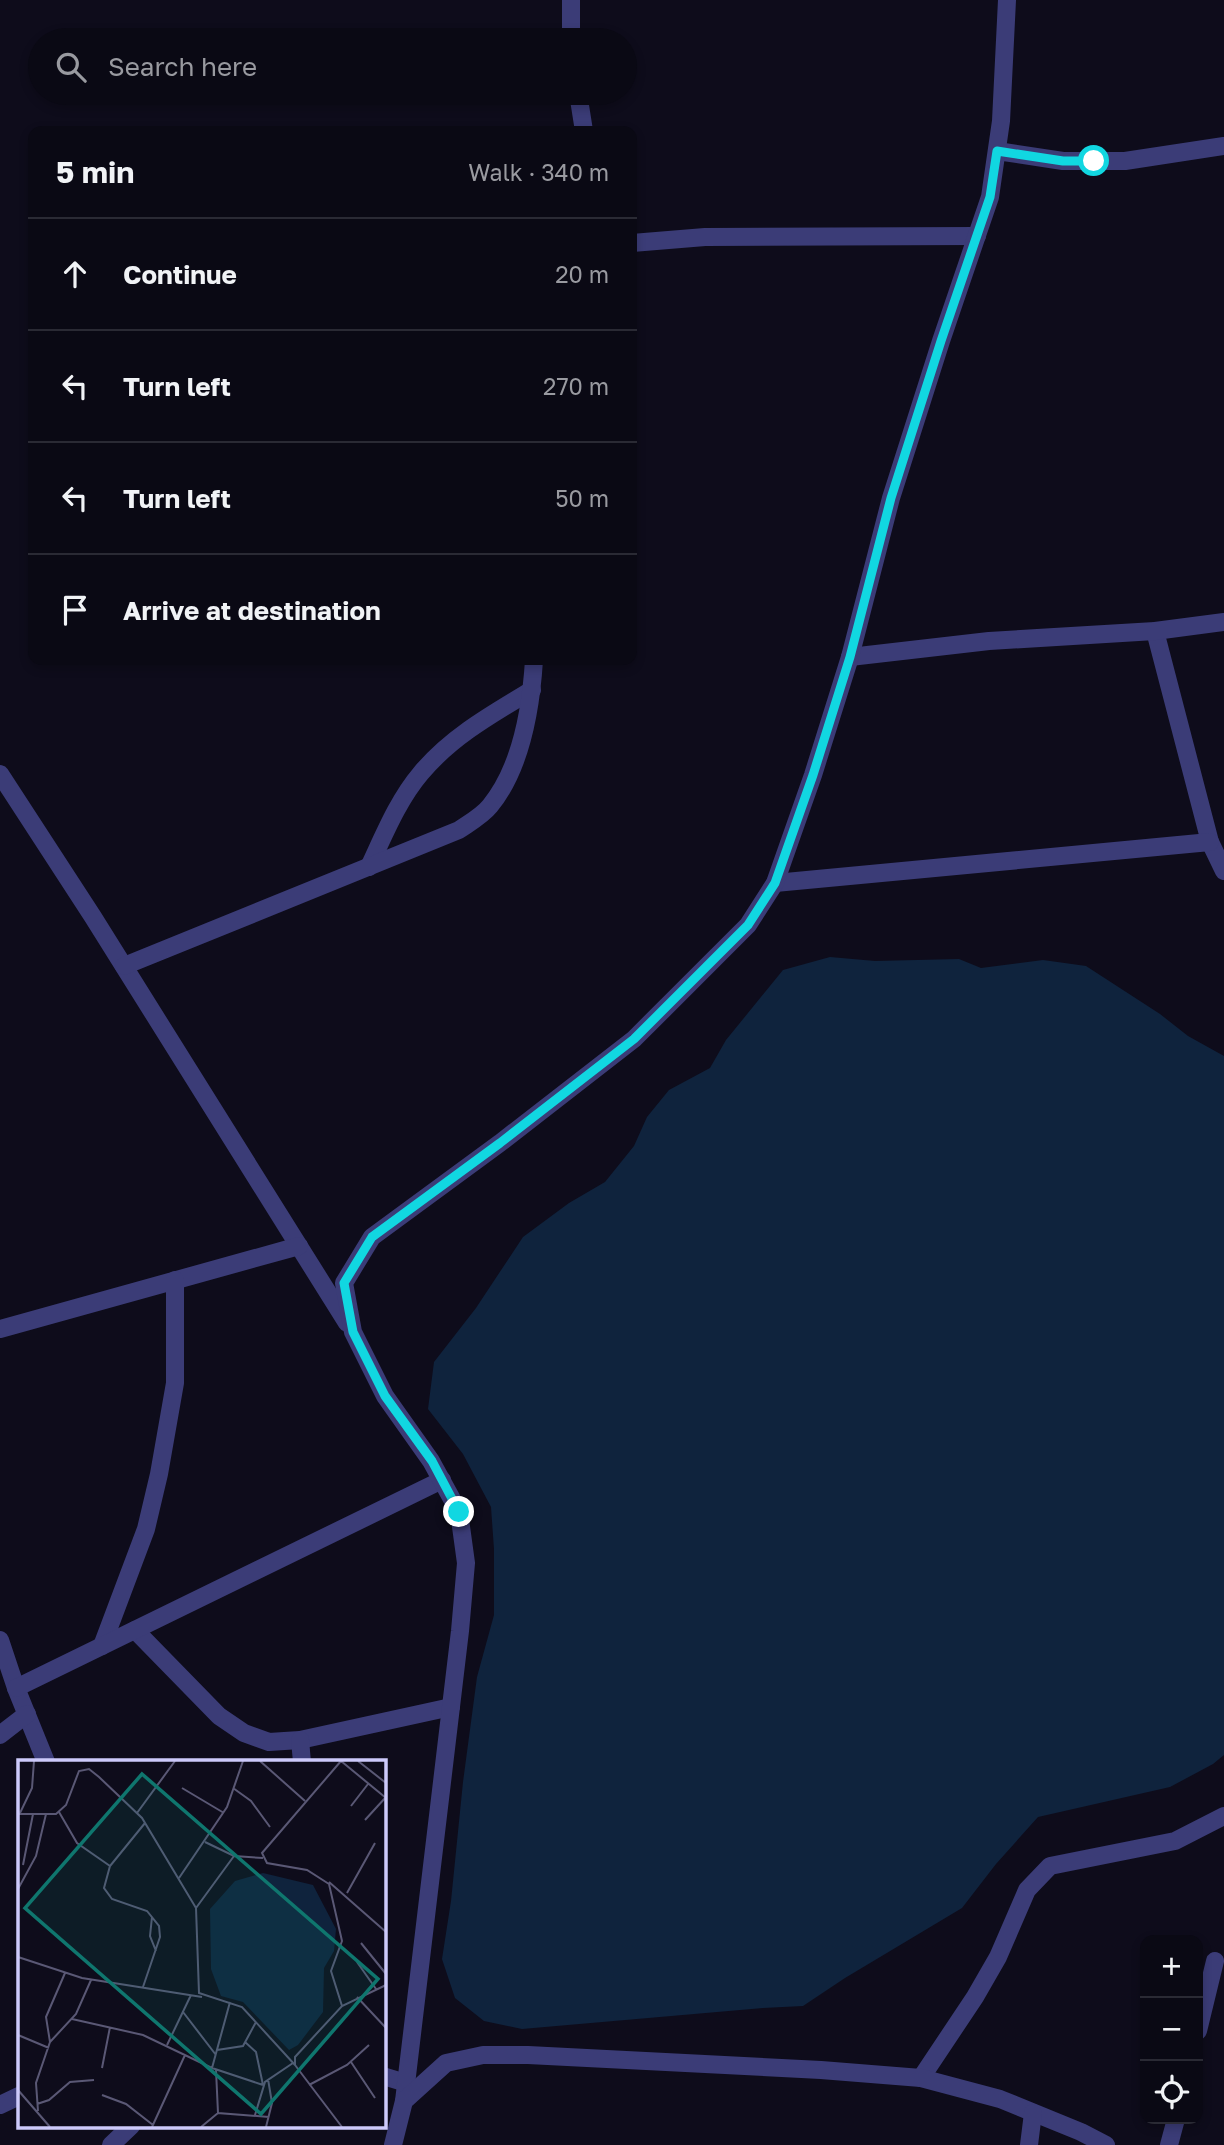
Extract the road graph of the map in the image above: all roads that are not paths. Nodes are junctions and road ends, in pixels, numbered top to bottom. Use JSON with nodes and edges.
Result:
{"nodes":[{"id":1,"x":571,"y":0,"type":"edge"},
{"id":2,"x":1007,"y":0,"type":"edge"},
{"id":3,"x":571,"y":28,"type":"edge"},
{"id":4,"x":580,"y":105,"type":"edge"},
{"id":5,"x":583,"y":126,"type":"edge"},
{"id":6,"x":1224,"y":146,"type":"edge"},
{"id":7,"x":997,"y":151,"type":"junction"},
{"id":8,"x":977,"y":236,"type":"junction"},
{"id":9,"x":637,"y":243,"type":"edge"},
{"id":10,"x":1224,"y":622,"type":"edge"},
{"id":11,"x":1155,"y":631,"type":"junction"},
{"id":12,"x":850,"y":657,"type":"junction"},
{"id":13,"x":534,"y":665,"type":"edge"},
{"id":14,"x":532,"y":690,"type":"junction"},
{"id":15,"x":0,"y":774,"type":"edge"},
{"id":16,"x":1210,"y":842,"type":"junction"},
{"id":17,"x":369,"y":867,"type":"junction"},
{"id":18,"x":1224,"y":871,"type":"edge"},
{"id":19,"x":775,"y":883,"type":"junction"},
{"id":20,"x":124,"y":966,"type":"junction"},
{"id":21,"x":299,"y":1246,"type":"junction"},
{"id":22,"x":175,"y":1280,"type":"junction"},
{"id":23,"x":0,"y":1329,"type":"edge"},
{"id":24,"x":353,"y":1332,"type":"junction"},
{"id":25,"x":442,"y":1480,"type":"junction"},
{"id":26,"x":135,"y":1630,"type":"junction"},
{"id":27,"x":0,"y":1640,"type":"edge"},
{"id":28,"x":102,"y":1646,"type":"junction"},
{"id":29,"x":16,"y":1688,"type":"junction"},
{"id":30,"x":451,"y":1707,"type":"junction"},
{"id":31,"x":27,"y":1714,"type":"junction"},
{"id":32,"x":0,"y":1735,"type":"edge"},
{"id":33,"x":300,"y":1740,"type":"junction"},
{"id":34,"x":45,"y":1760,"type":"edge"},
{"id":35,"x":302,"y":1760,"type":"edge"},
{"id":36,"x":1224,"y":1816,"type":"edge"},
{"id":37,"x":1215,"y":1961,"type":"dead end"},
{"id":38,"x":1203,"y":2010,"type":"edge"},
{"id":39,"x":385,"y":2077,"type":"edge"},
{"id":40,"x":921,"y":2078,"type":"junction"},
{"id":41,"x":406,"y":2083,"type":"junction"},
{"id":42,"x":18,"y":2096,"type":"edge"},
{"id":43,"x":404,"y":2101,"type":"junction"},
{"id":44,"x":0,"y":2105,"type":"edge"},
{"id":45,"x":1033,"y":2113,"type":"junction"},
{"id":46,"x":1175,"y":2124,"type":"edge"},
{"id":47,"x":129,"y":2128,"type":"edge"},
{"id":48,"x":111,"y":2145,"type":"edge"},
{"id":49,"x":393,"y":2145,"type":"edge"},
{"id":50,"x":1029,"y":2145,"type":"edge"},
{"id":51,"x":1105,"y":2145,"type":"edge"},
{"id":52,"x":1169,"y":2145,"type":"edge"}],
"edges":[{"from":1,"to":3,"type":"street"},
{"from":2,"to":7,"type":"street"},
{"from":4,"to":5,"type":"street"},
{"from":6,"to":7,"type":"street"},
{"from":7,"to":8,"type":"street"},
{"from":8,"to":9,"type":"street"},
{"from":8,"to":12,"type":"street"},
{"from":10,"to":11,"type":"street"},
{"from":11,"to":12,"type":"street"},
{"from":11,"to":16,"type":"street"},
{"from":12,"to":19,"type":"street"},
{"from":13,"to":14,"type":"street"},
{"from":14,"to":17,"type":"street"},
{"from":14,"to":17,"type":"street"},
{"from":15,"to":20,"type":"street"},
{"from":16,"to":18,"type":"street"},
{"from":16,"to":19,"type":"street"},
{"from":17,"to":20,"type":"street"},
{"from":19,"to":24,"type":"street"},
{"from":20,"to":21,"type":"street"},
{"from":21,"to":22,"type":"street"},
{"from":21,"to":24,"type":"street"},
{"from":22,"to":23,"type":"street"},
{"from":22,"to":28,"type":"street"},
{"from":24,"to":25,"type":"street"},
{"from":25,"to":26,"type":"street"},
{"from":25,"to":30,"type":"street"},
{"from":26,"to":28,"type":"street"},
{"from":26,"to":33,"type":"street"},
{"from":27,"to":29,"type":"street"},
{"from":28,"to":29,"type":"street"},
{"from":29,"to":31,"type":"street"},
{"from":30,"to":33,"type":"street"},
{"from":30,"to":41,"type":"street"},
{"from":31,"to":32,"type":"street"},
{"from":31,"to":34,"type":"street"},
{"from":33,"to":35,"type":"street"},
{"from":36,"to":40,"type":"street"},
{"from":37,"to":38,"type":"street"},
{"from":39,"to":41,"type":"street"},
{"from":40,"to":43,"type":"street"},
{"from":40,"to":45,"type":"street"},
{"from":41,"to":43,"type":"street"},
{"from":42,"to":44,"type":"street"},
{"from":43,"to":49,"type":"street"},
{"from":45,"to":50,"type":"street"},
{"from":45,"to":51,"type":"street"},
{"from":46,"to":52,"type":"street"},
{"from":47,"to":48,"type":"street"}]}
